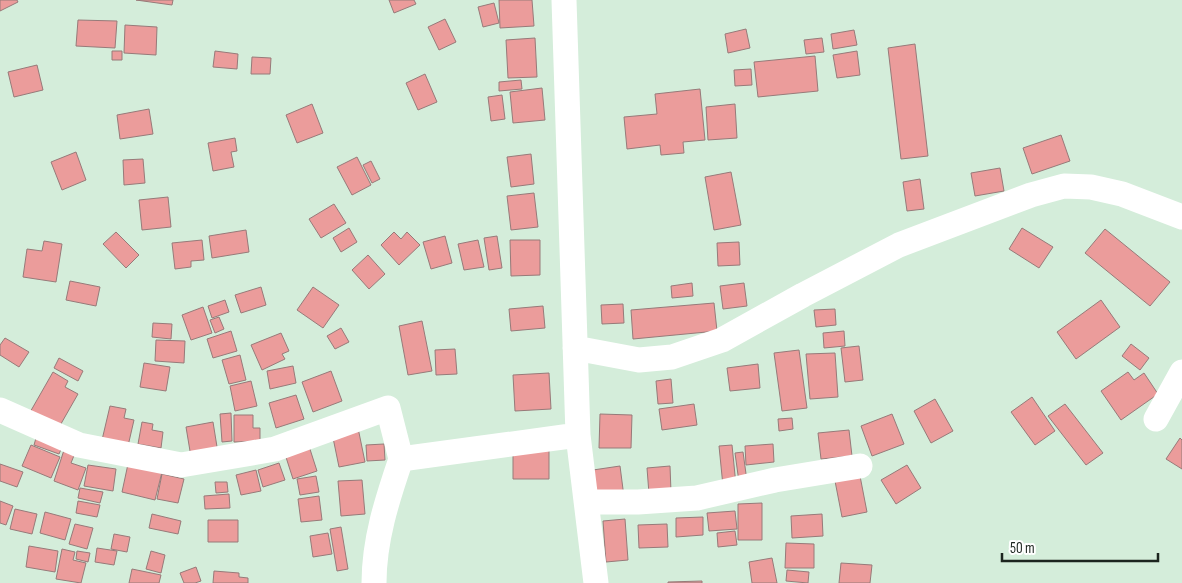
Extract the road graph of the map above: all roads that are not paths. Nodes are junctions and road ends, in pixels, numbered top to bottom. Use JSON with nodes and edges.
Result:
{"nodes":[{"id":1,"x":564,"y":0,"type":"edge"},
{"id":2,"x":1182,"y":217,"type":"edge"},
{"id":3,"x":575,"y":348,"type":"junction"},
{"id":4,"x":1182,"y":372,"type":"edge"},
{"id":5,"x":0,"y":410,"type":"edge"},
{"id":6,"x":1156,"y":419,"type":"dead end"},
{"id":7,"x":578,"y":436,"type":"junction"},
{"id":8,"x":401,"y":459,"type":"junction"},
{"id":9,"x":860,"y":466,"type":"dead end"},
{"id":10,"x":586,"y":502,"type":"junction"},
{"id":11,"x":374,"y":583,"type":"edge"},
{"id":12,"x":596,"y":583,"type":"edge"}],
"edges":[{"from":1,"to":3,"type":"street"},
{"from":2,"to":3,"type":"street"},
{"from":3,"to":7,"type":"street"},
{"from":4,"to":6,"type":"street"},
{"from":5,"to":8,"type":"street"},
{"from":7,"to":8,"type":"street"},
{"from":7,"to":10,"type":"street"},
{"from":8,"to":11,"type":"street"},
{"from":9,"to":10,"type":"street"},
{"from":10,"to":12,"type":"street"}]}
